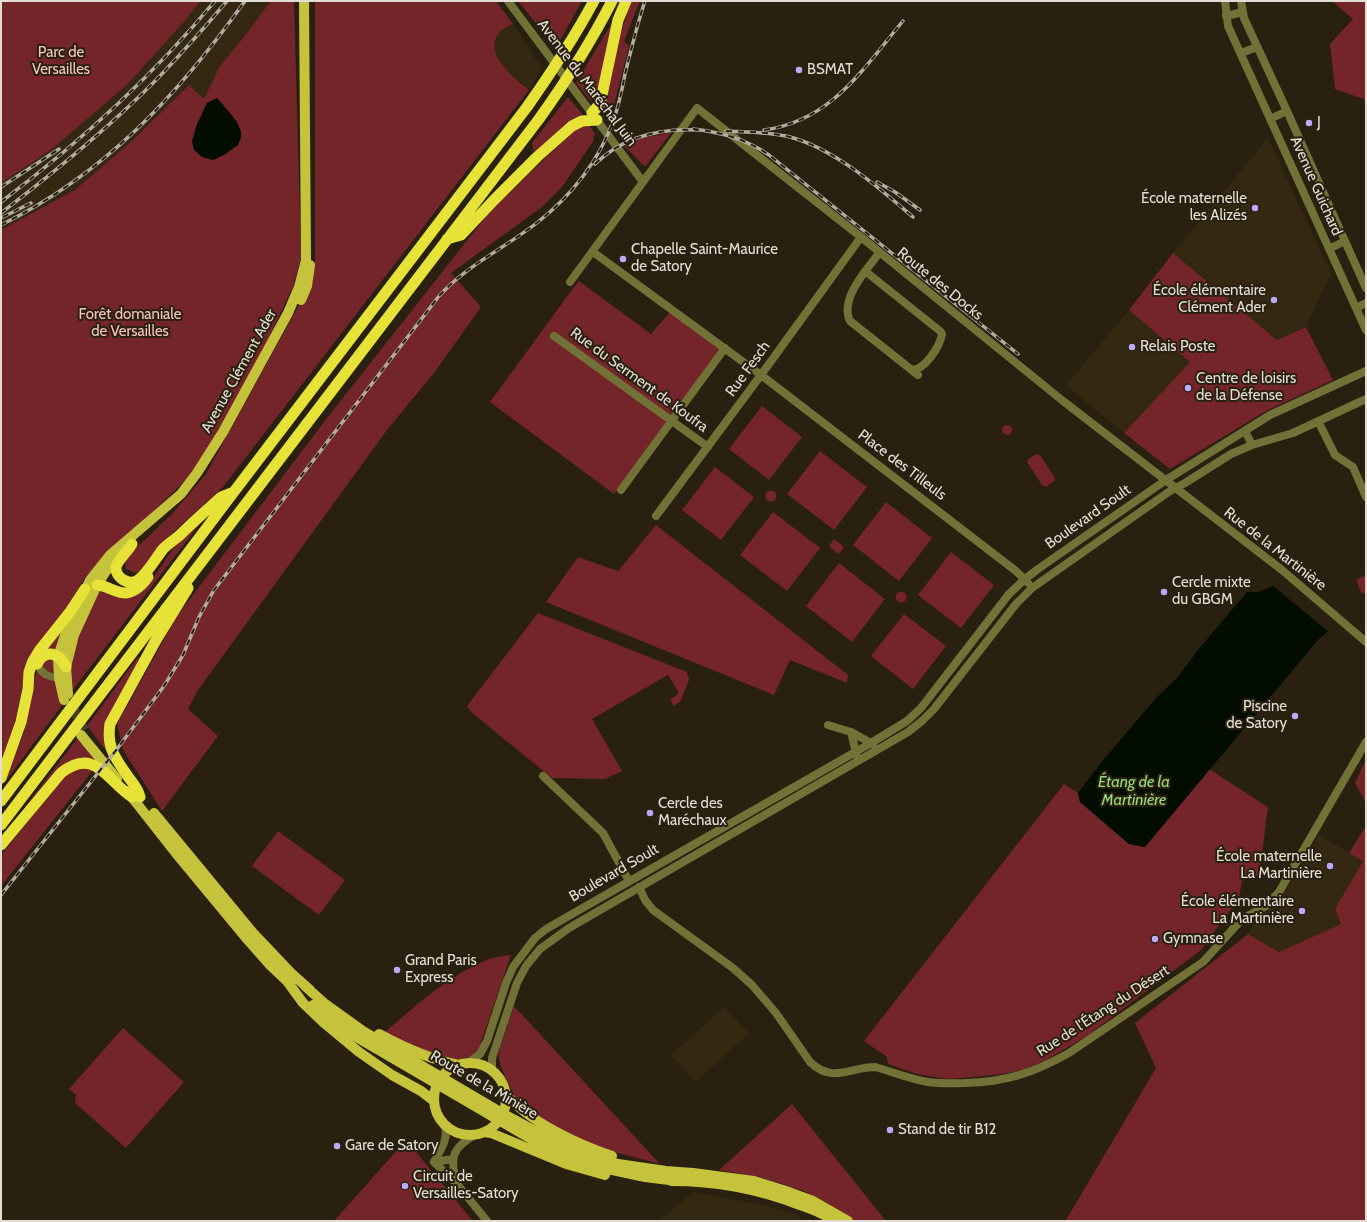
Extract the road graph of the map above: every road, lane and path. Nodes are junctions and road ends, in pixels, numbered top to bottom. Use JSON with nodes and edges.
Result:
{"nodes":[{"id":1,"x":304,"y":1,"type":"edge"},
{"id":2,"x":309,"y":1,"type":"edge"},
{"id":3,"x":508,"y":1,"type":"edge"},
{"id":4,"x":594,"y":1,"type":"edge"},
{"id":5,"x":612,"y":1,"type":"edge"},
{"id":6,"x":626,"y":1,"type":"edge"},
{"id":7,"x":1225,"y":1,"type":"edge"},
{"id":8,"x":1241,"y":1,"type":"edge"},
{"id":9,"x":1243,"y":12,"type":"junction"},
{"id":10,"x":1226,"y":16,"type":"junction"},
{"id":11,"x":1257,"y":47,"type":"junction"},
{"id":12,"x":1241,"y":53,"type":"junction"},
{"id":13,"x":1287,"y":111,"type":"junction"},
{"id":14,"x":594,"y":116,"type":"junction"},
{"id":15,"x":1270,"y":119,"type":"junction"},
{"id":16,"x":643,"y":182,"type":"junction"},
{"id":17,"x":861,"y":237,"type":"junction"},
{"id":18,"x":447,"y":239,"type":"junction"},
{"id":19,"x":1345,"y":241,"type":"junction"},
{"id":20,"x":1329,"y":249,"type":"junction"},
{"id":21,"x":593,"y":252,"type":"junction"},
{"id":22,"x":880,"y":252,"type":"junction"},
{"id":23,"x":865,"y":271,"type":"junction"},
{"id":24,"x":570,"y":282,"type":"dead end"},
{"id":25,"x":1366,"y":288,"type":"edge"},
{"id":26,"x":1366,"y":303,"type":"edge"},
{"id":27,"x":1356,"y":308,"type":"junction"},
{"id":28,"x":1366,"y":330,"type":"edge"},
{"id":29,"x":554,"y":336,"type":"dead end"},
{"id":30,"x":725,"y":348,"type":"junction"},
{"id":31,"x":1366,"y":371,"type":"edge"},
{"id":32,"x":762,"y":375,"type":"junction"},
{"id":33,"x":1366,"y":399,"type":"edge"},
{"id":34,"x":672,"y":421,"type":"junction"},
{"id":35,"x":1318,"y":421,"type":"junction"},
{"id":36,"x":1245,"y":431,"type":"junction"},
{"id":37,"x":1252,"y":445,"type":"junction"},
{"id":38,"x":708,"y":447,"type":"junction"},
{"id":39,"x":1166,"y":480,"type":"junction"},
{"id":40,"x":1175,"y":488,"type":"junction"},
{"id":41,"x":621,"y":490,"type":"dead end"},
{"id":42,"x":233,"y":493,"type":"junction"},
{"id":43,"x":1366,"y":497,"type":"edge"},
{"id":44,"x":656,"y":516,"type":"dead end"},
{"id":45,"x":175,"y":539,"type":"junction"},
{"id":46,"x":132,"y":544,"type":"junction"},
{"id":47,"x":190,"y":575,"type":"junction"},
{"id":48,"x":1025,"y":579,"type":"junction"},
{"id":49,"x":97,"y":585,"type":"junction"},
{"id":50,"x":1032,"y":588,"type":"junction"},
{"id":51,"x":85,"y":589,"type":"junction"},
{"id":52,"x":982,"y":629,"type":"junction"},
{"id":53,"x":991,"y":636,"type":"junction"},
{"id":54,"x":1366,"y":642,"type":"edge"},
{"id":55,"x":58,"y":657,"type":"junction"},
{"id":56,"x":38,"y":662,"type":"junction"},
{"id":57,"x":66,"y":667,"type":"junction"},
{"id":58,"x":59,"y":678,"type":"junction"},
{"id":59,"x":28,"y":689,"type":"junction"},
{"id":60,"x":828,"y":725,"type":"dead end"},
{"id":61,"x":851,"y":732,"type":"junction"},
{"id":62,"x":82,"y":733,"type":"tunnel mouth"},
{"id":63,"x":1366,"y":742,"type":"edge"},
{"id":64,"x":872,"y":743,"type":"junction"},
{"id":65,"x":877,"y":751,"type":"junction"},
{"id":66,"x":855,"y":752,"type":"junction"},
{"id":67,"x":861,"y":760,"type":"junction"},
{"id":68,"x":543,"y":776,"type":"dead end"},
{"id":69,"x":1,"y":778,"type":"edge"},
{"id":70,"x":136,"y":797,"type":"junction"},
{"id":71,"x":1,"y":801,"type":"edge"},
{"id":72,"x":1,"y":825,"type":"edge"},
{"id":73,"x":1,"y":845,"type":"edge"},
{"id":74,"x":629,"y":881,"type":"junction"},
{"id":75,"x":639,"y":887,"type":"junction"},
{"id":76,"x":305,"y":986,"type":"junction"},
{"id":77,"x":295,"y":991,"type":"junction"},
{"id":78,"x":463,"y":1064,"type":"junction"},
{"id":79,"x":492,"y":1071,"type":"junction"},
{"id":80,"x":505,"y":1096,"type":"junction"},
{"id":81,"x":434,"y":1098,"type":"junction"},
{"id":82,"x":444,"y":1125,"type":"junction"},
{"id":83,"x":484,"y":1132,"type":"junction"},
{"id":84,"x":453,"y":1159,"type":"junction"},
{"id":85,"x":434,"y":1162,"type":"junction"},
{"id":86,"x":666,"y":1171,"type":"junction"},
{"id":87,"x":677,"y":1181,"type":"junction"},
{"id":88,"x":457,"y":1184,"type":"junction"},
{"id":89,"x":487,"y":1221,"type":"edge"},
{"id":90,"x":834,"y":1221,"type":"edge"},
{"id":91,"x":848,"y":1221,"type":"edge"}],
"edges":[{"from":1,"to":51,"type":"main road","name":"Avenue Clément Ader"},
{"from":2,"to":46,"type":"main road","name":"Avenue Clément Ader"},
{"from":3,"to":14,"type":"street","name":"Avenue du Maréchal Juin"},
{"from":4,"to":42,"type":"highway"},
{"from":5,"to":18,"type":"highway"},
{"from":6,"to":14,"type":"highway"},
{"from":7,"to":10,"type":"street","name":"Avenue Guichard"},
{"from":8,"to":9,"type":"street","name":"Avenue Guichard"},
{"from":9,"to":10,"type":"street"},
{"from":9,"to":11,"type":"street","name":"Avenue Guichard"},
{"from":10,"to":12,"type":"street","name":"Avenue Guichard"},
{"from":11,"to":12,"type":"street"},
{"from":11,"to":13,"type":"street","name":"Avenue Guichard"},
{"from":12,"to":15,"type":"street","name":"Avenue Guichard"},
{"from":13,"to":15,"type":"street"},
{"from":13,"to":19,"type":"street","name":"Avenue Guichard"},
{"from":14,"to":16,"type":"street","name":"Avenue du Maréchal Juin"},
{"from":14,"to":18,"type":"highway"},
{"from":15,"to":20,"type":"street","name":"Avenue Guichard"},
{"from":16,"to":17,"type":"street","name":"Route des Docks"},
{"from":16,"to":21,"type":"street"},
{"from":17,"to":22,"type":"street","name":"Route des Docks"},
{"from":17,"to":32,"type":"street","name":"Rue Fesch"},
{"from":18,"to":47,"type":"highway"},
{"from":19,"to":20,"type":"street"},
{"from":19,"to":25,"type":"street","name":"Avenue Guichard"},
{"from":20,"to":27,"type":"street","name":"Avenue Guichard"},
{"from":21,"to":24,"type":"street"},
{"from":21,"to":30,"type":"street","name":"Place des Tilleuls"},
{"from":22,"to":23,"type":"street"},
{"from":22,"to":39,"type":"street","name":"Route des Docks"},
{"from":23,"to":23,"type":"street"},
{"from":26,"to":27,"type":"street"},
{"from":27,"to":28,"type":"street","name":"Avenue Guichard"},
{"from":29,"to":34,"type":"street","name":"Rue du Serment de Koufra"},
{"from":30,"to":32,"type":"street","name":"Place des Tilleuls"},
{"from":30,"to":34,"type":"street"},
{"from":31,"to":36,"type":"street","name":"Boulevard Soult"},
{"from":32,"to":38,"type":"street","name":"Rue Fesch"},
{"from":32,"to":48,"type":"street","name":"Place des Tilleuls"},
{"from":33,"to":35,"type":"street","name":"Boulevard Soult"},
{"from":34,"to":38,"type":"street","name":"Rue du Serment de Koufra"},
{"from":34,"to":41,"type":"street"},
{"from":35,"to":37,"type":"street","name":"Boulevard Soult"},
{"from":35,"to":43,"type":"street"},
{"from":36,"to":37,"type":"street"},
{"from":36,"to":39,"type":"street","name":"Boulevard Soult"},
{"from":37,"to":40,"type":"street","name":"Boulevard Soult"},
{"from":38,"to":44,"type":"street","name":"Rue Fesch"},
{"from":39,"to":40,"type":"street","name":"Rue de la Martinière"},
{"from":39,"to":48,"type":"street","name":"Boulevard Soult"},
{"from":40,"to":50,"type":"street","name":"Boulevard Soult"},
{"from":40,"to":54,"type":"street","name":"Rue de la Martinière"},
{"from":42,"to":45,"type":"highway"},
{"from":42,"to":71,"type":"highway"},
{"from":45,"to":46,"type":"highway"},
{"from":45,"to":49,"type":"highway"},
{"from":46,"to":49,"type":"main road","name":"Avenue Clément Ader"},
{"from":47,"to":70,"type":"highway"},
{"from":47,"to":72,"type":"highway"},
{"from":48,"to":50,"type":"street","name":"Place des Tilleuls"},
{"from":48,"to":52,"type":"street","name":"Boulevard Soult"},
{"from":49,"to":51,"type":"main road"},
{"from":49,"to":57,"type":"main road","name":"Avenue Clément Ader"},
{"from":50,"to":53,"type":"street","name":"Boulevard Soult"},
{"from":51,"to":55,"type":"main road","name":"Avenue Clément Ader"},
{"from":51,"to":59,"type":"highway"},
{"from":52,"to":53,"type":"street"},
{"from":52,"to":64,"type":"street","name":"Boulevard Soult"},
{"from":53,"to":65,"type":"street","name":"Boulevard Soult"},
{"from":55,"to":56,"type":"highway"},
{"from":55,"to":57,"type":"highway"},
{"from":55,"to":58,"type":"main road","name":"Avenue Clément Ader"},
{"from":56,"to":58,"type":"street"},
{"from":56,"to":59,"type":"highway"},
{"from":57,"to":58,"type":"main road","name":"Avenue Clément Ader"},
{"from":59,"to":69,"type":"highway"},
{"from":60,"to":61,"type":"street"},
{"from":61,"to":64,"type":"street"},
{"from":61,"to":66,"type":"street"},
{"from":62,"to":70,"type":"main road"},
{"from":63,"to":75,"type":"street","name":"Rue de l'Étang du Désert"},
{"from":64,"to":65,"type":"street"},
{"from":64,"to":66,"type":"street","name":"Boulevard Soult"},
{"from":65,"to":67,"type":"street","name":"Boulevard Soult"},
{"from":66,"to":67,"type":"street"},
{"from":66,"to":74,"type":"street","name":"Boulevard Soult"},
{"from":67,"to":75,"type":"street","name":"Boulevard Soult"},
{"from":68,"to":74,"type":"street"},
{"from":70,"to":73,"type":"highway"},
{"from":70,"to":76,"type":"main road"},
{"from":70,"to":77,"type":"main road"},
{"from":74,"to":78,"type":"street","name":"Boulevard Soult"},
{"from":75,"to":79,"type":"street","name":"Boulevard Soult"},
{"from":76,"to":78,"type":"main road"},
{"from":76,"to":86,"type":"main road","name":"Route de la Minière"},
{"from":77,"to":81,"type":"main road"},
{"from":77,"to":87,"type":"main road","name":"Route de la Minière"},
{"from":78,"to":79,"type":"main road"},
{"from":78,"to":81,"type":"main road"},
{"from":79,"to":80,"type":"main road"},
{"from":80,"to":83,"type":"main road"},
{"from":80,"to":86,"type":"main road"},
{"from":81,"to":82,"type":"main road"},
{"from":82,"to":83,"type":"main road"},
{"from":82,"to":85,"type":"street"},
{"from":83,"to":84,"type":"street"},
{"from":83,"to":87,"type":"main road"},
{"from":84,"to":85,"type":"street"},
{"from":84,"to":88,"type":"street"},
{"from":85,"to":88,"type":"street"},
{"from":86,"to":91,"type":"main road"},
{"from":87,"to":90,"type":"main road"},
{"from":88,"to":89,"type":"street"}]}
